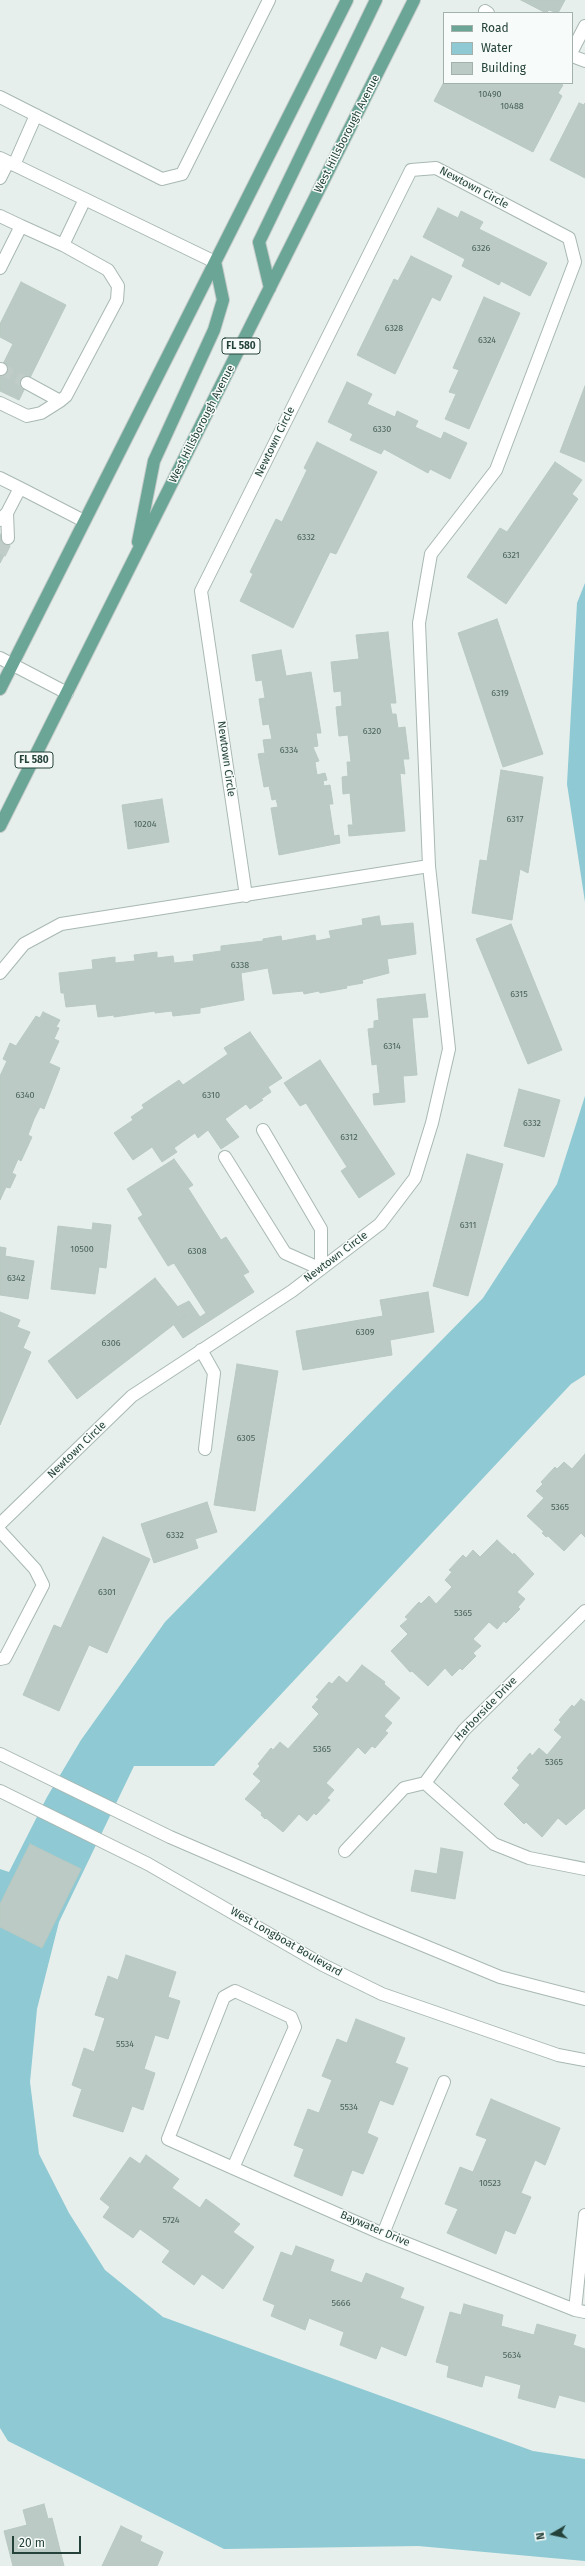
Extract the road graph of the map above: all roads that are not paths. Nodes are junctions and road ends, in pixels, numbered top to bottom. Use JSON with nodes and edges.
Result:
{"nodes":[{"id":1,"x":269,"y":0,"type":"edge"},
{"id":2,"x":347,"y":0,"type":"edge"},
{"id":3,"x":376,"y":0,"type":"edge"},
{"id":4,"x":414,"y":0,"type":"edge"},
{"id":5,"x":585,"y":26,"type":"edge"},
{"id":6,"x":573,"y":49,"type":"edge"},
{"id":7,"x":573,"y":56,"type":"edge"},
{"id":8,"x":585,"y":61,"type":"edge"},
{"id":9,"x":0,"y":97,"type":"edge"},
{"id":10,"x":36,"y":115,"type":"junction"},
{"id":11,"x":7,"y":162,"type":"edge"},
{"id":12,"x":0,"y":178,"type":"edge"},
{"id":13,"x":85,"y":199,"type":"junction"},
{"id":14,"x":0,"y":216,"type":"edge"},
{"id":15,"x":21,"y":226,"type":"junction"},
{"id":16,"x":63,"y":246,"type":"junction"},
{"id":17,"x":215,"y":262,"type":"junction"},
{"id":18,"x":0,"y":268,"type":"edge"},
{"id":19,"x":270,"y":288,"type":"junction"},
{"id":20,"x":27,"y":383,"type":"tunnel mouth"},
{"id":21,"x":60,"y":401,"type":"junction"},
{"id":22,"x":0,"y":403,"type":"edge"},
{"id":23,"x":0,"y":478,"type":"edge"},
{"id":24,"x":20,"y":488,"type":"junction"},
{"id":25,"x":4,"y":516,"type":"edge"},
{"id":26,"x":84,"y":521,"type":"junction"},
{"id":27,"x":8,"y":538,"type":"tunnel mouth"},
{"id":28,"x":135,"y":557,"type":"junction"},
{"id":29,"x":0,"y":658,"type":"edge"},
{"id":30,"x":12,"y":665,"type":"junction"},
{"id":31,"x":0,"y":689,"type":"edge"},
{"id":32,"x":67,"y":693,"type":"junction"},
{"id":33,"x":0,"y":826,"type":"edge"},
{"id":34,"x":429,"y":866,"type":"junction"},
{"id":35,"x":246,"y":896,"type":"junction"},
{"id":36,"x":0,"y":973,"type":"edge"},
{"id":37,"x":263,"y":1130,"type":"dead end"},
{"id":38,"x":225,"y":1157,"type":"dead end"},
{"id":39,"x":321,"y":1269,"type":"junction"},
{"id":40,"x":201,"y":1350,"type":"junction"},
{"id":41,"x":205,"y":1449,"type":"dead end"},
{"id":42,"x":0,"y":1524,"type":"edge"},
{"id":43,"x":0,"y":1531,"type":"edge"},
{"id":44,"x":585,"y":1611,"type":"edge"},
{"id":45,"x":0,"y":1660,"type":"edge"},
{"id":46,"x":0,"y":1754,"type":"edge"},
{"id":47,"x":424,"y":1783,"type":"junction"},
{"id":48,"x":0,"y":1791,"type":"edge"},
{"id":49,"x":344,"y":1851,"type":"dead end"},
{"id":50,"x":585,"y":1869,"type":"edge"},
{"id":51,"x":585,"y":1999,"type":"edge"},
{"id":52,"x":585,"y":2060,"type":"edge"},
{"id":53,"x":444,"y":2082,"type":"dead end"},
{"id":54,"x":233,"y":2168,"type":"junction"},
{"id":55,"x":585,"y":2215,"type":"edge"},
{"id":56,"x":383,"y":2234,"type":"junction"},
{"id":57,"x":580,"y":2311,"type":"edge"}],
"edges":[{"from":1,"to":10,"type":"street"},
{"from":2,"to":17,"type":"main road"},
{"from":3,"to":19,"type":"main road"},
{"from":4,"to":19,"type":"main road","name":"West Hillsborough Avenue","number":"FL 580"},
{"from":5,"to":6,"type":"street"},
{"from":7,"to":8,"type":"street"},
{"from":9,"to":10,"type":"street"},
{"from":10,"to":11,"type":"street"},
{"from":11,"to":12,"type":"street"},
{"from":11,"to":13,"type":"street"},
{"from":13,"to":16,"type":"street"},
{"from":13,"to":17,"type":"street"},
{"from":14,"to":15,"type":"street"},
{"from":15,"to":16,"type":"street"},
{"from":15,"to":18,"type":"street"},
{"from":16,"to":21,"type":"street"},
{"from":17,"to":26,"type":"main road"},
{"from":17,"to":28,"type":"main road"},
{"from":19,"to":28,"type":"main road","name":"West Hillsborough Avenue","number":"FL 580"},
{"from":20,"to":21,"type":"street"},
{"from":21,"to":22,"type":"street"},
{"from":23,"to":24,"type":"street"},
{"from":24,"to":25,"type":"street"},
{"from":24,"to":26,"type":"street"},
{"from":25,"to":27,"type":"street"},
{"from":26,"to":30,"type":"main road"},
{"from":28,"to":32,"type":"main road","name":"West Hillsborough Avenue","number":"FL 580"},
{"from":29,"to":30,"type":"street"},
{"from":30,"to":31,"type":"main road"},
{"from":30,"to":32,"type":"street"},
{"from":32,"to":33,"type":"main road","name":"West Hillsborough Avenue","number":"FL 580"},
{"from":34,"to":35,"type":"street"},
{"from":34,"to":35,"type":"street","name":"Newtown Circle"},
{"from":34,"to":39,"type":"street","name":"Newtown Circle"},
{"from":35,"to":36,"type":"street"},
{"from":37,"to":39,"type":"street"},
{"from":38,"to":39,"type":"street"},
{"from":39,"to":40,"type":"street","name":"Newtown Circle"},
{"from":40,"to":41,"type":"street"},
{"from":40,"to":42,"type":"street","name":"Newtown Circle"},
{"from":43,"to":45,"type":"street"},
{"from":44,"to":47,"type":"street","name":"Harborside Drive"},
{"from":46,"to":51,"type":"street"},
{"from":47,"to":49,"type":"street"},
{"from":47,"to":50,"type":"street"},
{"from":48,"to":52,"type":"street","name":"West Longboat Boulevard"},
{"from":53,"to":56,"type":"street"},
{"from":54,"to":54,"type":"street","name":"Baywater Drive"},
{"from":54,"to":56,"type":"street","name":"Baywater Drive"},
{"from":55,"to":57,"type":"street"},
{"from":56,"to":57,"type":"street","name":"Baywater Drive"}]}
